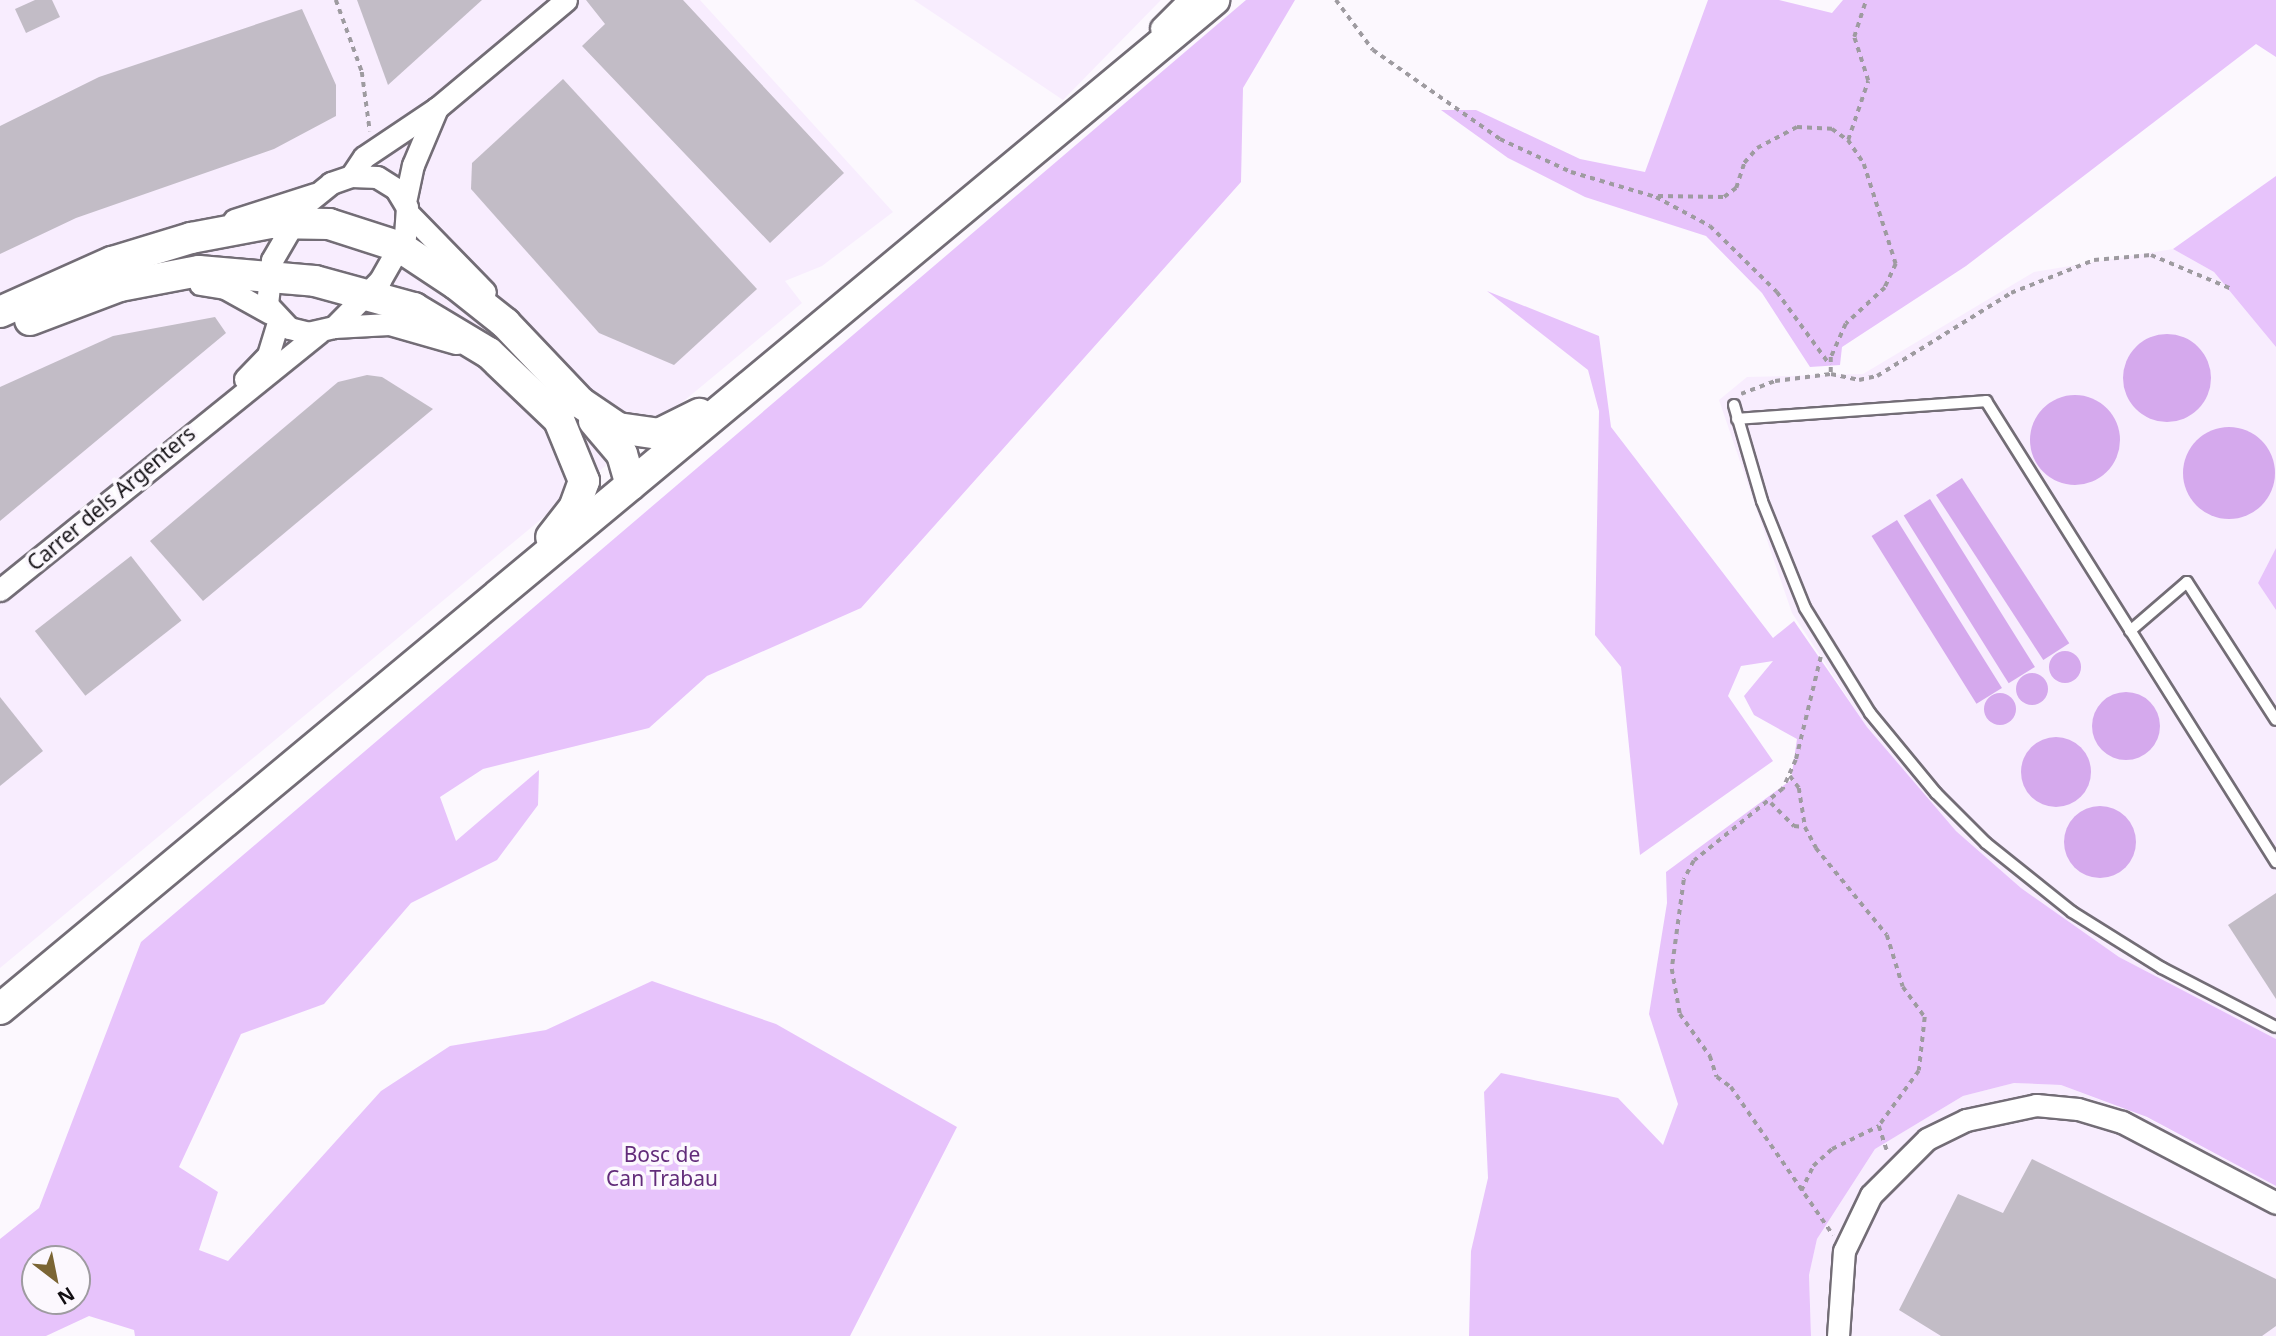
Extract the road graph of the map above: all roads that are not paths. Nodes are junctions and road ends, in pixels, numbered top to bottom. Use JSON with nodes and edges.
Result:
{"nodes":[{"id":1,"x":547,"y":0,"type":"edge"},
{"id":2,"x":566,"y":0,"type":"edge"},
{"id":3,"x":1189,"y":0,"type":"edge"},
{"id":4,"x":1214,"y":0,"type":"edge"},
{"id":5,"x":528,"y":35,"type":"junction"},
{"id":6,"x":438,"y":108,"type":"junction"},
{"id":7,"x":1066,"y":123,"type":"junction"},
{"id":8,"x":351,"y":176,"type":"junction"},
{"id":9,"x":315,"y":194,"type":"junction"},
{"id":10,"x":407,"y":208,"type":"junction"},
{"id":11,"x":290,"y":222,"type":"junction"},
{"id":12,"x":216,"y":231,"type":"junction"},
{"id":13,"x":400,"y":247,"type":"junction"},
{"id":14,"x":167,"y":275,"type":"junction"},
{"id":15,"x":267,"y":275,"type":"junction"},
{"id":16,"x":369,"y":293,"type":"junction"},
{"id":17,"x":0,"y":312,"type":"edge"},
{"id":18,"x":274,"y":318,"type":"junction"},
{"id":19,"x":505,"y":323,"type":"junction"},
{"id":20,"x":327,"y":330,"type":"junction"},
{"id":21,"x":0,"y":332,"type":"edge"},
{"id":22,"x":489,"y":353,"type":"junction"},
{"id":23,"x":760,"y":379,"type":"junction"},
{"id":24,"x":1734,"y":405,"type":"road end"},
{"id":25,"x":222,"y":406,"type":"junction"},
{"id":26,"x":570,"y":411,"type":"junction"},
{"id":27,"x":1737,"y":419,"type":"junction"},
{"id":28,"x":631,"y":485,"type":"junction"},
{"id":29,"x":508,"y":588,"type":"junction"},
{"id":30,"x":0,"y":590,"type":"edge"},
{"id":31,"x":2130,"y":631,"type":"junction"},
{"id":32,"x":2276,"y":720,"type":"edge"},
{"id":33,"x":2276,"y":862,"type":"edge"},
{"id":34,"x":0,"y":1009,"type":"edge"},
{"id":35,"x":2276,"y":1027,"type":"edge"},
{"id":36,"x":2276,"y":1203,"type":"edge"},
{"id":37,"x":1838,"y":1336,"type":"edge"}],
"edges":[{"from":1,"to":5,"type":"street"},
{"from":2,"to":5,"type":"street"},
{"from":3,"to":7,"type":"street"},
{"from":4,"to":7,"type":"street"},
{"from":5,"to":6,"type":"street"},
{"from":6,"to":8,"type":"street"},
{"from":6,"to":10,"type":"street"},
{"from":7,"to":23,"type":"street"},
{"from":8,"to":9,"type":"street"},
{"from":8,"to":10,"type":"street"},
{"from":9,"to":11,"type":"street"},
{"from":9,"to":12,"type":"street"},
{"from":10,"to":13,"type":"street"},
{"from":10,"to":19,"type":"street"},
{"from":11,"to":12,"type":"street"},
{"from":11,"to":13,"type":"street"},
{"from":11,"to":15,"type":"street"},
{"from":12,"to":17,"type":"street"},
{"from":13,"to":16,"type":"street","name":"Carrer dels Argenters"},
{"from":13,"to":19,"type":"street"},
{"from":14,"to":15,"type":"street"},
{"from":14,"to":18,"type":"street"},
{"from":14,"to":21,"type":"street"},
{"from":15,"to":16,"type":"street"},
{"from":15,"to":18,"type":"street"},
{"from":16,"to":20,"type":"street","name":"Carrer dels Argenters"},
{"from":16,"to":22,"type":"street"},
{"from":18,"to":20,"type":"street"},
{"from":18,"to":25,"type":"street","name":"Carrer dels Argenters"},
{"from":19,"to":26,"type":"street"},
{"from":20,"to":22,"type":"street"},
{"from":20,"to":25,"type":"street","name":"Carrer dels Argenters"},
{"from":22,"to":26,"type":"street"},
{"from":23,"to":26,"type":"street"},
{"from":23,"to":28,"type":"street"},
{"from":24,"to":27,"type":"lane"},
{"from":25,"to":30,"type":"street","name":"Carrer dels Argenters"},
{"from":26,"to":28,"type":"street"},
{"from":26,"to":29,"type":"street"},
{"from":27,"to":31,"type":"lane"},
{"from":27,"to":35,"type":"lane"},
{"from":28,"to":29,"type":"street"},
{"from":29,"to":34,"type":"street"},
{"from":31,"to":32,"type":"lane"},
{"from":31,"to":33,"type":"lane"},
{"from":36,"to":37,"type":"street"}]}
